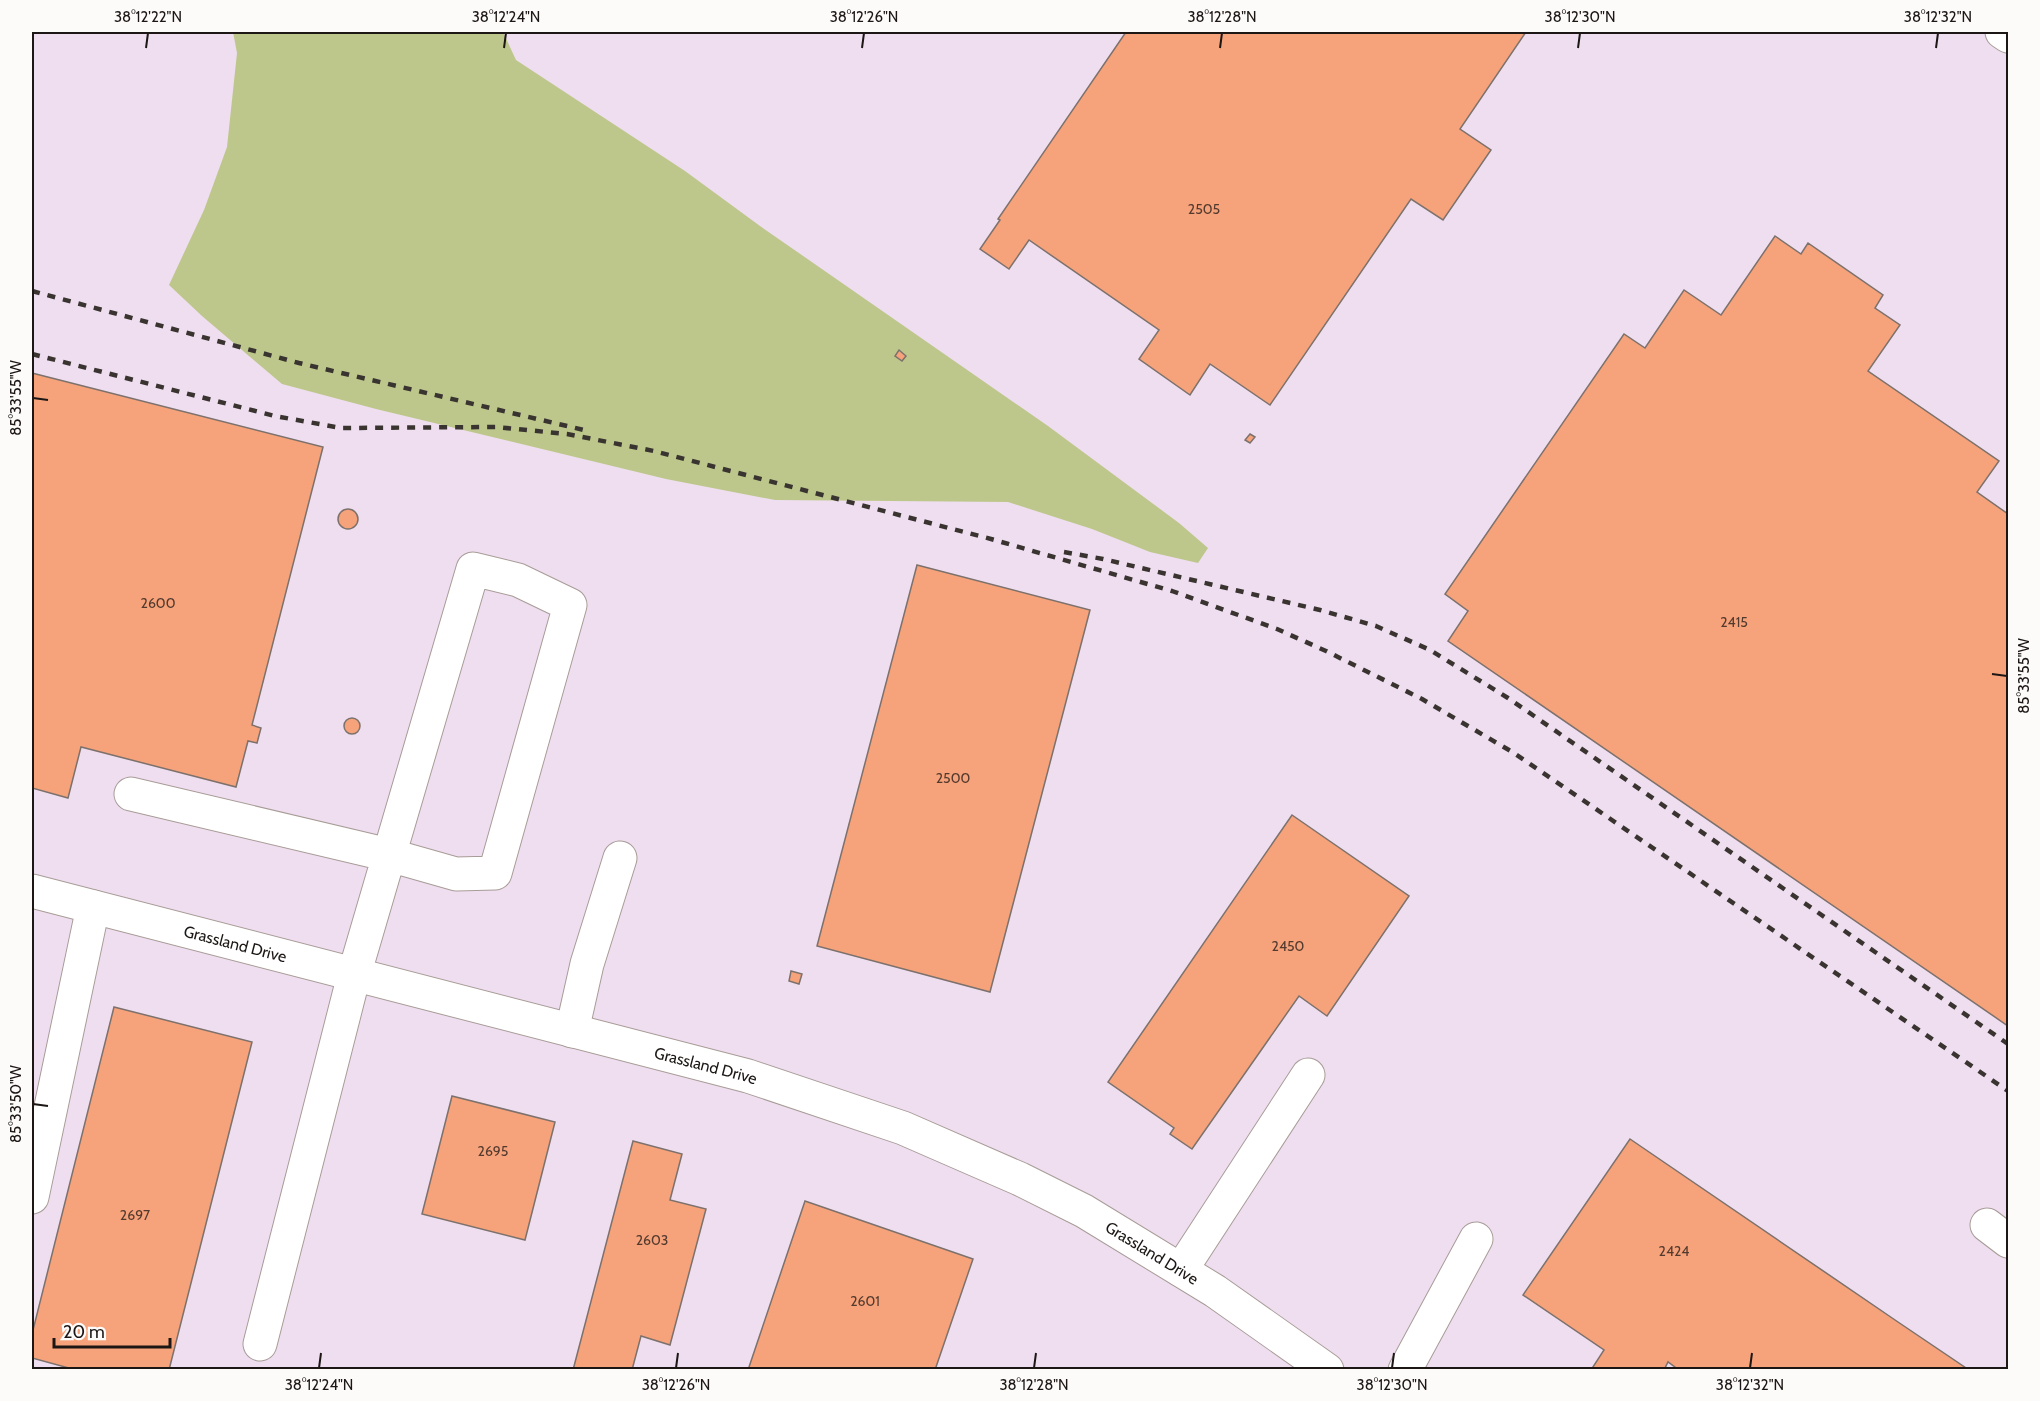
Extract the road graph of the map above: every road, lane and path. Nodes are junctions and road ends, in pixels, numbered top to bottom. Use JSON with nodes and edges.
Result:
{"nodes":[{"id":1,"x":2002,"y":32,"type":"edge"},
{"id":2,"x":2008,"y":36,"type":"edge"},
{"id":3,"x":131,"y":794,"type":"dead end"},
{"id":4,"x":389,"y":855,"type":"junction"},
{"id":5,"x":620,"y":858,"type":"dead end"},
{"id":6,"x":32,"y":891,"type":"edge"},
{"id":7,"x":93,"y":907,"type":"junction"},
{"id":8,"x":354,"y":975,"type":"junction"},
{"id":9,"x":572,"y":1031,"type":"junction"},
{"id":10,"x":1308,"y":1076,"type":"dead end"},
{"id":11,"x":32,"y":1197,"type":"edge"},
{"id":12,"x":1476,"y":1239,"type":"dead end"},
{"id":13,"x":1181,"y":1270,"type":"junction"},
{"id":14,"x":260,"y":1344,"type":"dead end"},
{"id":15,"x":1327,"y":1370,"type":"edge"},
{"id":16,"x":1405,"y":1370,"type":"edge"}],
"edges":[{"from":1,"to":2,"type":"street"},
{"from":3,"to":4,"type":"street"},
{"from":4,"to":4,"type":"street"},
{"from":4,"to":8,"type":"street"},
{"from":5,"to":9,"type":"street"},
{"from":6,"to":7,"type":"street","name":"Grassland Drive"},
{"from":7,"to":8,"type":"street","name":"Grassland Drive"},
{"from":7,"to":11,"type":"street"},
{"from":8,"to":9,"type":"street","name":"Grassland Drive"},
{"from":8,"to":14,"type":"street"},
{"from":9,"to":13,"type":"street","name":"Grassland Drive"},
{"from":10,"to":13,"type":"street"},
{"from":12,"to":16,"type":"street"},
{"from":13,"to":15,"type":"street","name":"Grassland Drive"}]}
